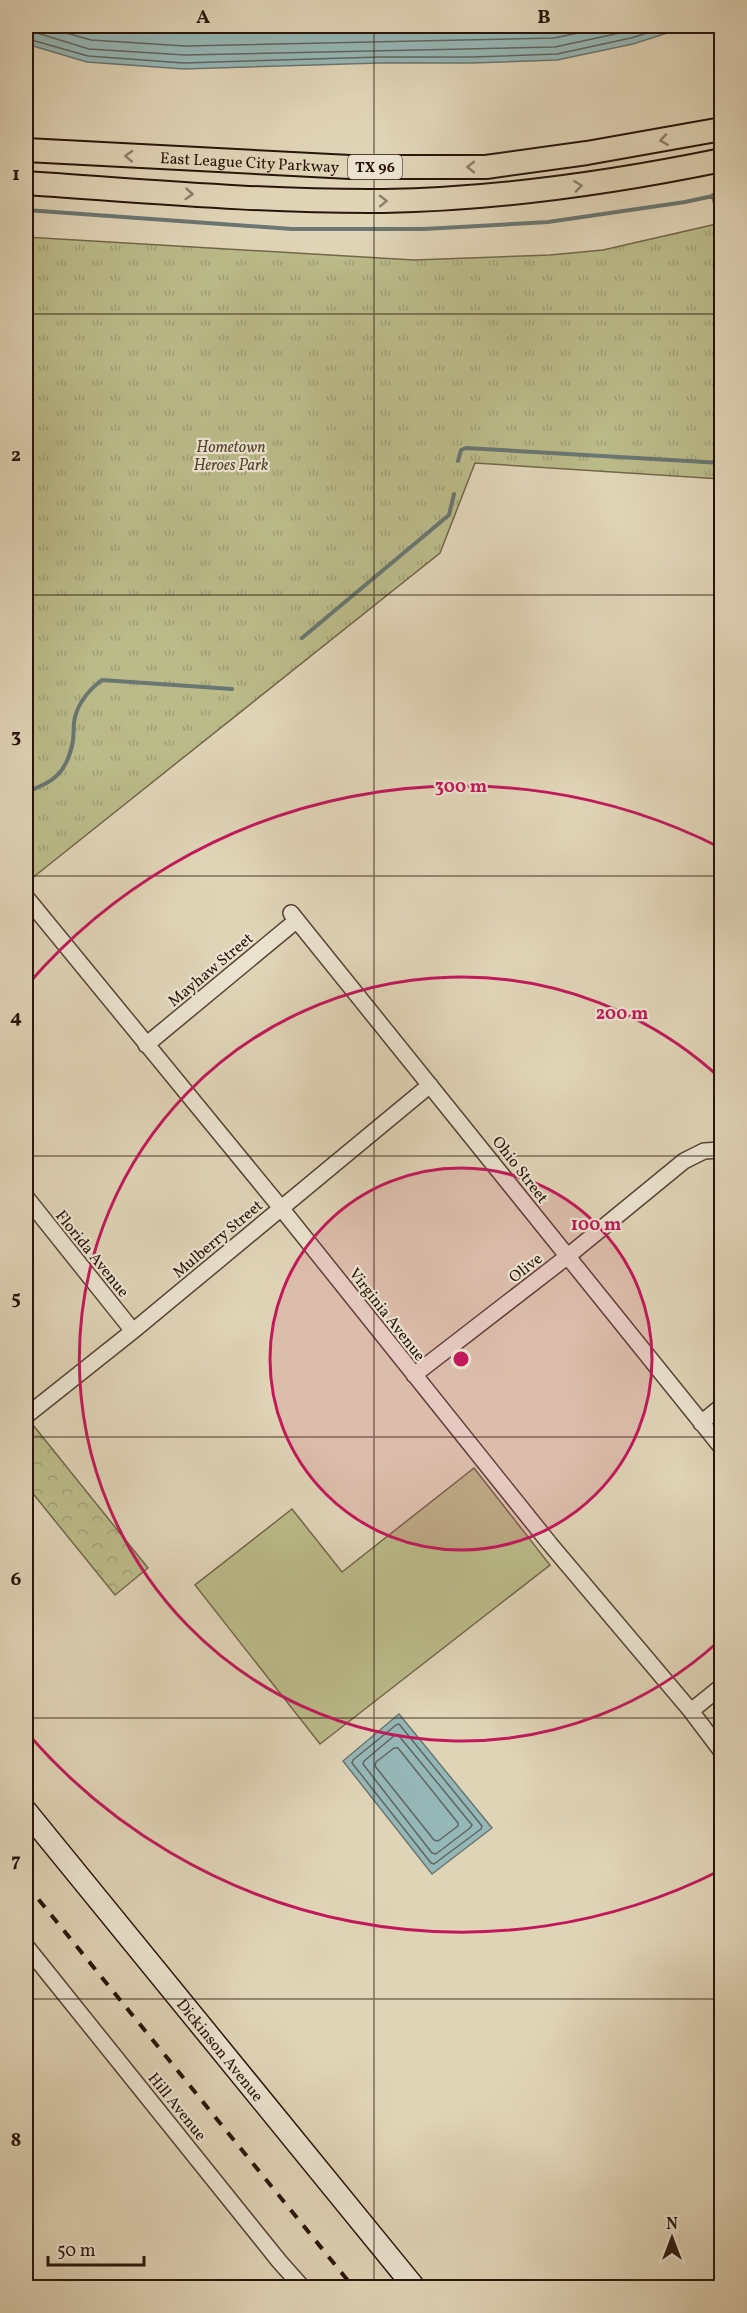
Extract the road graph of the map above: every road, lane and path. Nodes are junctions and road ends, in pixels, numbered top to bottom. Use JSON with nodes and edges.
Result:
{"nodes":[{"id":1,"x":722,"y":129,"type":"edge"},
{"id":2,"x":26,"y":150,"type":"edge"},
{"id":3,"x":722,"y":160,"type":"edge"},
{"id":4,"x":26,"y":183,"type":"edge"},
{"id":5,"x":26,"y":897,"type":"edge"},
{"id":6,"x":294,"y":916,"type":"joint"},
{"id":7,"x":146,"y":1045,"type":"junction"},
{"id":8,"x":430,"y":1085,"type":"junction"},
{"id":9,"x":722,"y":1150,"type":"edge"},
{"id":10,"x":26,"y":1197,"type":"edge"},
{"id":11,"x":281,"y":1209,"type":"junction"},
{"id":12,"x":568,"y":1256,"type":"junction"},
{"id":13,"x":133,"y":1331,"type":"junction"},
{"id":14,"x":414,"y":1375,"type":"junction"},
{"id":15,"x":722,"y":1406,"type":"edge"},
{"id":16,"x":26,"y":1416,"type":"edge"},
{"id":17,"x":701,"y":1423,"type":"junction"},
{"id":18,"x":722,"y":1448,"type":"edge"},
{"id":19,"x":722,"y":1686,"type":"edge"},
{"id":20,"x":691,"y":1711,"type":"junction"},
{"id":21,"x":722,"y":1752,"type":"edge"},
{"id":22,"x":26,"y":1811,"type":"edge"},
{"id":23,"x":26,"y":1946,"type":"edge"},
{"id":24,"x":303,"y":2288,"type":"edge"},
{"id":25,"x":415,"y":2288,"type":"edge"}],
"edges":[{"from":1,"to":2,"type":"main road","name":"East League City Parkway","number":"TX 96","one_way":true},
{"from":4,"to":3,"type":"main road","name":"East League City Parkway","number":"TX 96","one_way":true},
{"from":5,"to":7,"type":"street","name":"Virginia Avenue"},
{"from":6,"to":7,"type":"street","name":"Mayhaw Street"},
{"from":6,"to":8,"type":"street","name":"Ohio Street"},
{"from":7,"to":11,"type":"street","name":"Virginia Avenue"},
{"from":8,"to":11,"type":"street","name":"Mulberry Street"},
{"from":8,"to":12,"type":"street","name":"Ohio Street"},
{"from":9,"to":12,"type":"street","name":"Olive"},
{"from":10,"to":13,"type":"street","name":"Florida Avenue"},
{"from":11,"to":13,"type":"street","name":"Mulberry Street"},
{"from":11,"to":14,"type":"street","name":"Virginia Avenue"},
{"from":12,"to":14,"type":"street","name":"Olive"},
{"from":12,"to":17,"type":"street","name":"Ohio Street"},
{"from":13,"to":16,"type":"street","name":"Mulberry Street"},
{"from":14,"to":20,"type":"street","name":"Virginia Avenue"},
{"from":15,"to":17,"type":"street"},
{"from":17,"to":18,"type":"street","name":"Ohio Street"},
{"from":19,"to":20,"type":"street"},
{"from":20,"to":21,"type":"street","name":"Virginia Avenue"},
{"from":22,"to":25,"type":"street","name":"Dickinson Avenue"},
{"from":23,"to":24,"type":"street","name":"Hill Avenue"}]}
